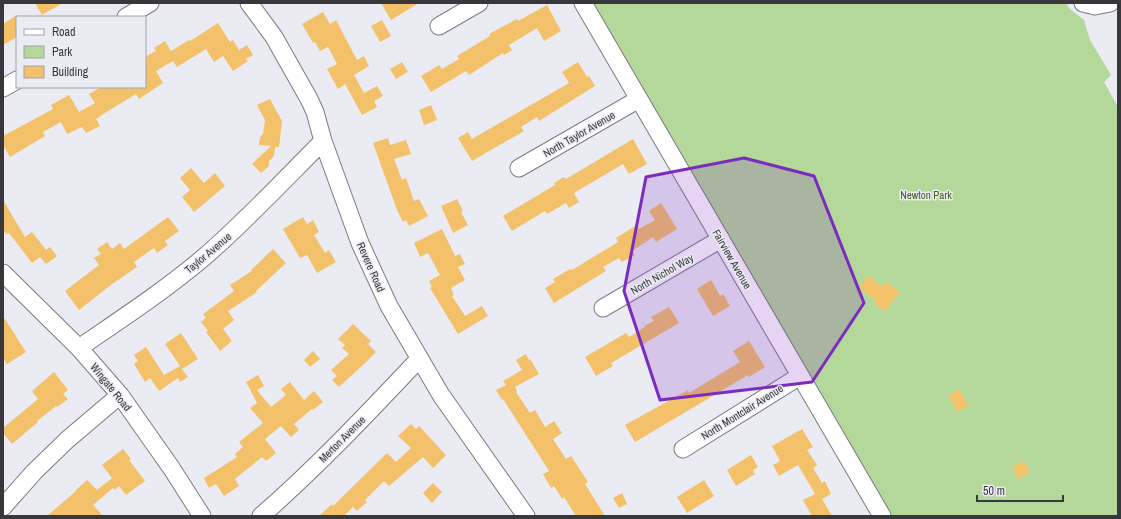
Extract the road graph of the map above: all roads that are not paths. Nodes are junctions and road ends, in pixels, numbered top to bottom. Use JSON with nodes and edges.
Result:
{"nodes":[{"id":1,"x":150,"y":3,"type":"edge"},
{"id":2,"x":249,"y":3,"type":"edge"},
{"id":3,"x":479,"y":3,"type":"edge"},
{"id":4,"x":583,"y":3,"type":"edge"},
{"id":5,"x":1110,"y":3,"type":"edge"},
{"id":6,"x":1085,"y":4,"type":"edge"},
{"id":7,"x":128,"y":16,"type":"edge"},
{"id":8,"x":439,"y":26,"type":"dead end"},
{"id":9,"x":16,"y":81,"type":"edge"},
{"id":10,"x":3,"y":88,"type":"edge"},
{"id":11,"x":639,"y":99,"type":"junction"},
{"id":12,"x":323,"y":141,"type":"junction"},
{"id":13,"x":519,"y":168,"type":"dead end"},
{"id":14,"x":721,"y":239,"type":"junction"},
{"id":15,"x":4,"y":275,"type":"edge"},
{"id":16,"x":603,"y":308,"type":"dead end"},
{"id":17,"x":79,"y":348,"type":"junction"},
{"id":18,"x":419,"y":359,"type":"junction"},
{"id":19,"x":800,"y":376,"type":"junction"},
{"id":20,"x":120,"y":395,"type":"junction"},
{"id":21,"x":683,"y":449,"type":"dead end"},
{"id":22,"x":3,"y":507,"type":"edge"},
{"id":23,"x":202,"y":516,"type":"edge"},
{"id":24,"x":261,"y":516,"type":"edge"},
{"id":25,"x":526,"y":516,"type":"edge"},
{"id":26,"x":882,"y":516,"type":"edge"}],
"edges":[{"from":1,"to":7,"type":"street"},
{"from":2,"to":12,"type":"street","name":"Revere Road"},
{"from":3,"to":8,"type":"street"},
{"from":4,"to":11,"type":"street","name":"Fairview Avenue"},
{"from":5,"to":6,"type":"street"},
{"from":9,"to":10,"type":"street"},
{"from":11,"to":13,"type":"street","name":"North Taylor Avenue"},
{"from":11,"to":14,"type":"street","name":"Fairview Avenue"},
{"from":12,"to":17,"type":"street","name":"Taylor Avenue"},
{"from":12,"to":18,"type":"street","name":"Revere Road"},
{"from":14,"to":16,"type":"street","name":"North Nichol Way"},
{"from":14,"to":19,"type":"street","name":"Fairview Avenue"},
{"from":15,"to":17,"type":"street","name":"Wingate Road"},
{"from":17,"to":20,"type":"street","name":"Wingate Road"},
{"from":18,"to":24,"type":"street","name":"Merton Avenue"},
{"from":18,"to":25,"type":"street","name":"Revere Road"},
{"from":19,"to":21,"type":"street","name":"North Montclair Avenue"},
{"from":19,"to":26,"type":"street","name":"Fairview Avenue"},
{"from":20,"to":22,"type":"street"},
{"from":20,"to":23,"type":"street","name":"Wingate Road"}]}
